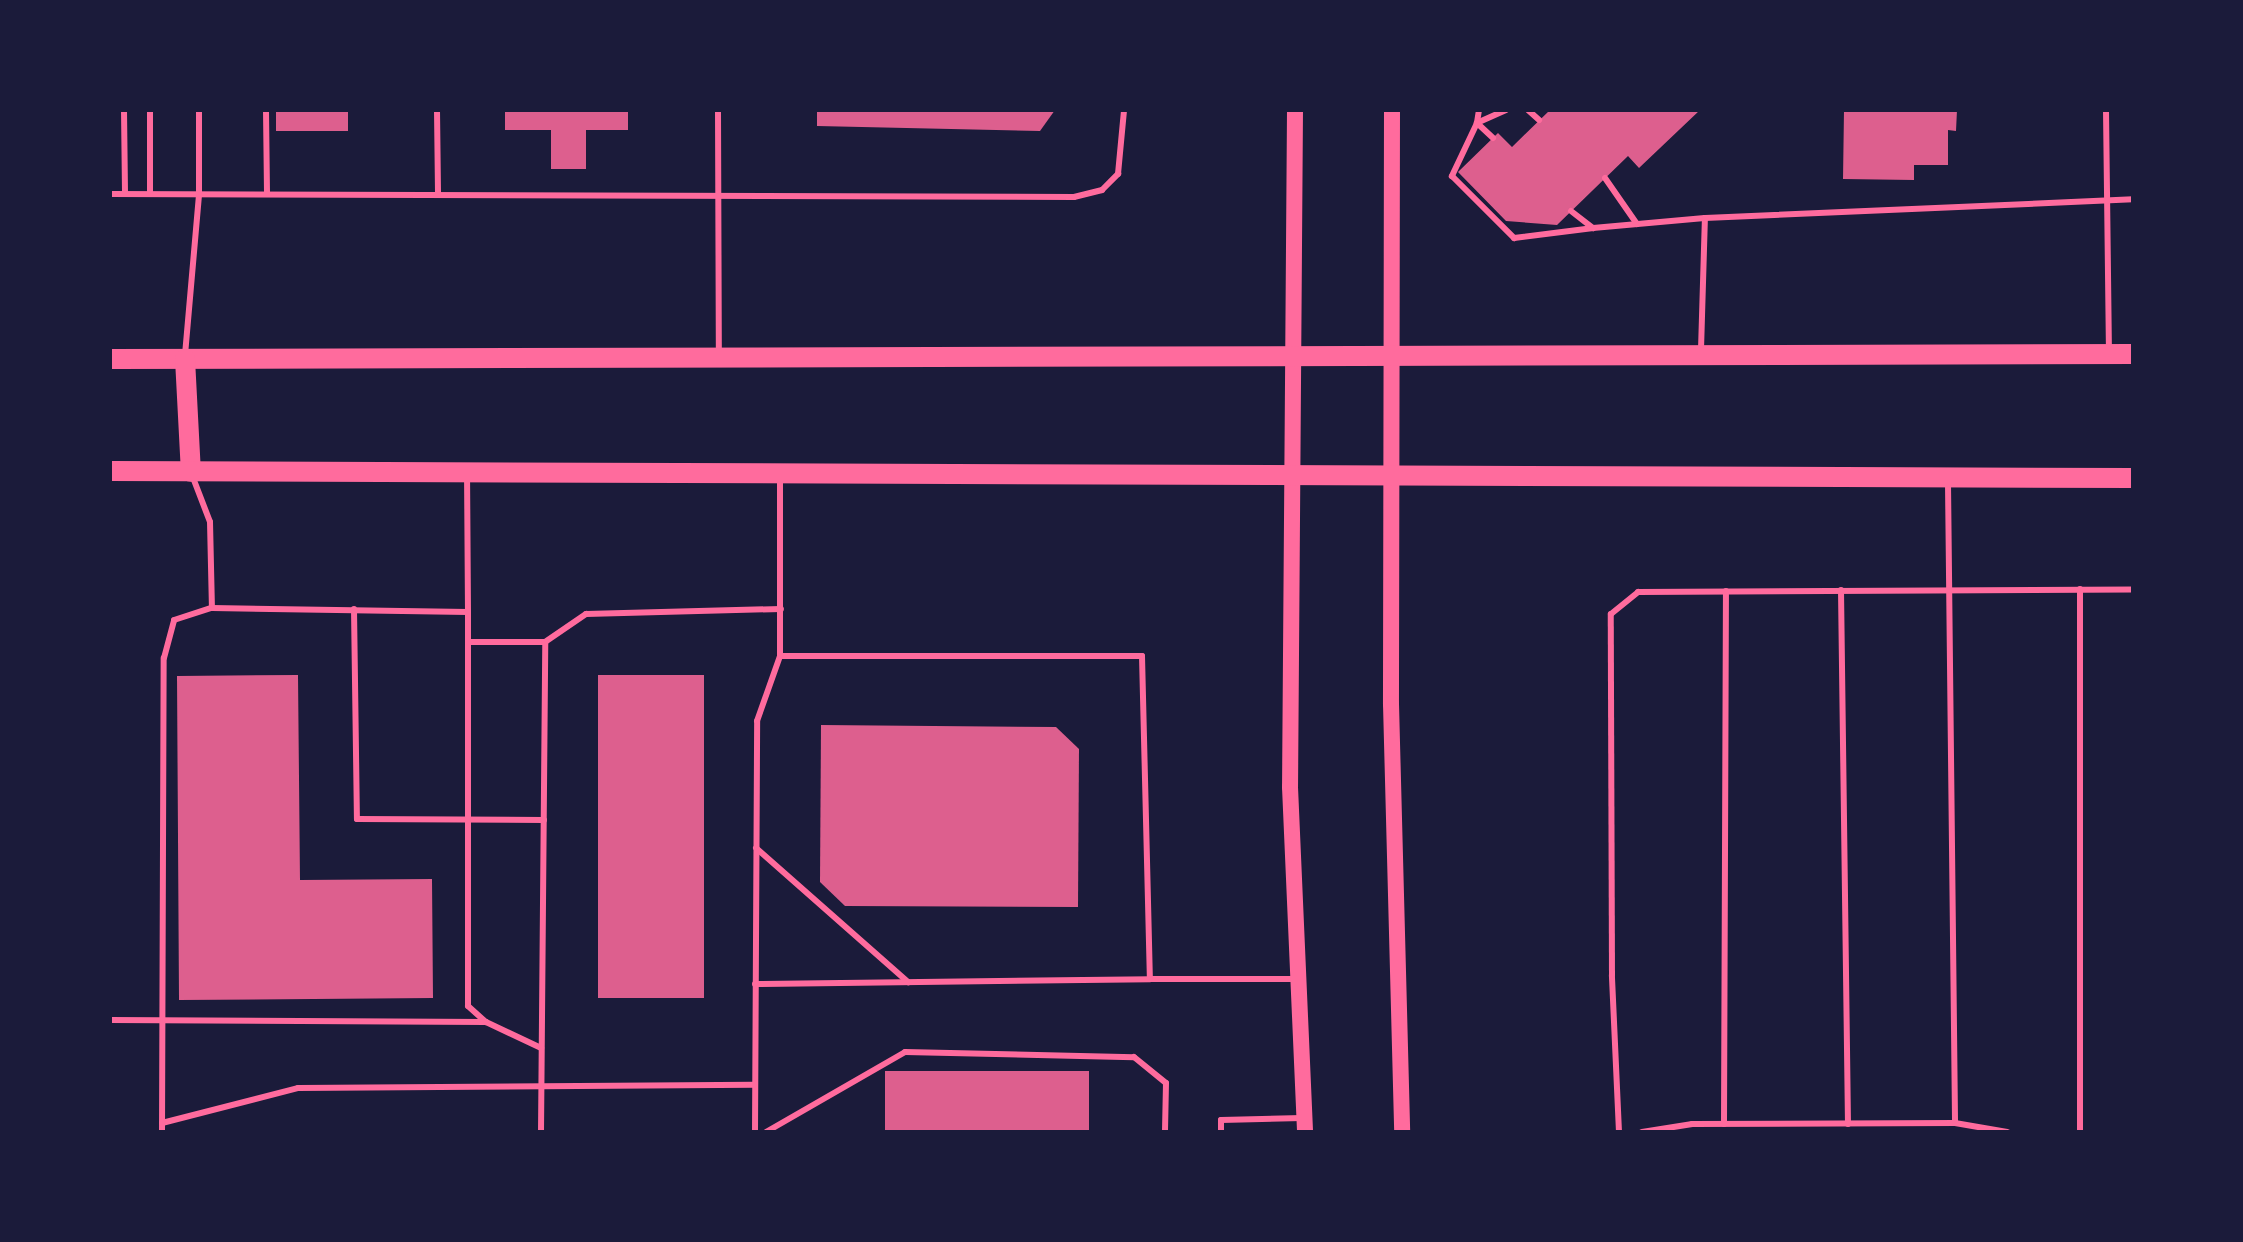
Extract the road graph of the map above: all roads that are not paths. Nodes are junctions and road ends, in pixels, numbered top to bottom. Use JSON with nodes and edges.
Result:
{"nodes":[{"id":1,"x":124,"y":110,"type":"edge"},
{"id":2,"x":150,"y":110,"type":"edge"},
{"id":3,"x":199,"y":110,"type":"edge"},
{"id":4,"x":266,"y":110,"type":"edge"},
{"id":5,"x":437,"y":110,"type":"edge"},
{"id":6,"x":718,"y":110,"type":"edge"},
{"id":7,"x":1124,"y":110,"type":"edge"},
{"id":8,"x":1295,"y":110,"type":"edge"},
{"id":9,"x":1392,"y":110,"type":"edge"},
{"id":10,"x":1479,"y":110,"type":"edge"},
{"id":11,"x":1506,"y":110,"type":"edge"},
{"id":12,"x":1528,"y":110,"type":"edge"},
{"id":13,"x":2106,"y":110,"type":"edge"},
{"id":14,"x":1539,"y":120,"type":"dead end"},
{"id":15,"x":1477,"y":123,"type":"junction"},
{"id":16,"x":1493,"y":138,"type":"dead end"},
{"id":17,"x":1605,"y":178,"type":"dead end"},
{"id":18,"x":719,"y":192,"type":"junction"},
{"id":19,"x":438,"y":193,"type":"junction"},
{"id":20,"x":110,"y":194,"type":"edge"},
{"id":21,"x":125,"y":194,"type":"junction"},
{"id":22,"x":150,"y":194,"type":"junction"},
{"id":23,"x":199,"y":194,"type":"junction"},
{"id":24,"x":267,"y":194,"type":"junction"},
{"id":25,"x":2105,"y":199,"type":"junction"},
{"id":26,"x":2133,"y":199,"type":"edge"},
{"id":27,"x":1571,"y":211,"type":"dead end"},
{"id":28,"x":1705,"y":218,"type":"junction"},
{"id":29,"x":1637,"y":224,"type":"junction"},
{"id":30,"x":1593,"y":228,"type":"junction"},
{"id":31,"x":1701,"y":352,"type":"junction"},
{"id":32,"x":1393,"y":353,"type":"junction"},
{"id":33,"x":2109,"y":354,"type":"junction"},
{"id":34,"x":2133,"y":354,"type":"edge"},
{"id":35,"x":1297,"y":356,"type":"junction"},
{"id":36,"x":719,"y":357,"type":"junction"},
{"id":37,"x":110,"y":359,"type":"edge"},
{"id":38,"x":185,"y":359,"type":"junction"},
{"id":39,"x":110,"y":471,"type":"edge"},
{"id":40,"x":191,"y":472,"type":"junction"},
{"id":41,"x":467,"y":472,"type":"junction"},
{"id":42,"x":780,"y":473,"type":"junction"},
{"id":43,"x":1291,"y":474,"type":"junction"},
{"id":44,"x":1391,"y":474,"type":"junction"},
{"id":45,"x":1948,"y":476,"type":"junction"},
{"id":46,"x":2133,"y":478,"type":"edge"},
{"id":47,"x":1949,"y":588,"type":"junction"},
{"id":48,"x":2080,"y":589,"type":"junction"},
{"id":49,"x":2133,"y":589,"type":"edge"},
{"id":50,"x":1841,"y":590,"type":"junction"},
{"id":51,"x":1726,"y":591,"type":"junction"},
{"id":52,"x":212,"y":608,"type":"junction"},
{"id":53,"x":354,"y":609,"type":"junction"},
{"id":54,"x":781,"y":609,"type":"junction"},
{"id":55,"x":468,"y":612,"type":"junction"},
{"id":56,"x":468,"y":642,"type":"junction"},
{"id":57,"x":545,"y":642,"type":"junction"},
{"id":58,"x":780,"y":656,"type":"junction"},
{"id":59,"x":468,"y":819,"type":"junction"},
{"id":60,"x":544,"y":820,"type":"junction"},
{"id":61,"x":756,"y":848,"type":"junction"},
{"id":62,"x":1150,"y":979,"type":"junction"},
{"id":63,"x":1300,"y":979,"type":"junction"},
{"id":64,"x":908,"y":982,"type":"junction"},
{"id":65,"x":755,"y":984,"type":"junction"},
{"id":66,"x":110,"y":1020,"type":"edge"},
{"id":67,"x":162,"y":1021,"type":"junction"},
{"id":68,"x":486,"y":1022,"type":"junction"},
{"id":69,"x":541,"y":1048,"type":"junction"},
{"id":70,"x":754,"y":1085,"type":"junction"},
{"id":71,"x":541,"y":1087,"type":"junction"},
{"id":72,"x":162,"y":1123,"type":"junction"},
{"id":73,"x":1955,"y":1123,"type":"junction"},
{"id":74,"x":1724,"y":1124,"type":"junction"},
{"id":75,"x":1848,"y":1124,"type":"junction"},
{"id":76,"x":1305,"y":1125,"type":"edge"},
{"id":77,"x":162,"y":1132,"type":"edge"},
{"id":78,"x":541,"y":1132,"type":"edge"},
{"id":79,"x":755,"y":1132,"type":"edge"},
{"id":80,"x":766,"y":1132,"type":"edge"},
{"id":81,"x":1165,"y":1132,"type":"edge"},
{"id":82,"x":1221,"y":1132,"type":"edge"},
{"id":83,"x":1402,"y":1132,"type":"edge"},
{"id":84,"x":1619,"y":1132,"type":"edge"},
{"id":85,"x":1642,"y":1132,"type":"edge"},
{"id":86,"x":2007,"y":1132,"type":"edge"},
{"id":87,"x":2080,"y":1132,"type":"edge"}],
"edges":[{"from":1,"to":21,"type":"lane"},
{"from":2,"to":22,"type":"lane"},
{"from":3,"to":23,"type":"lane"},
{"from":4,"to":24,"type":"lane"},
{"from":5,"to":19,"type":"lane"},
{"from":6,"to":18,"type":"lane"},
{"from":7,"to":18,"type":"lane"},
{"from":8,"to":35,"type":"main road"},
{"from":9,"to":32,"type":"main road"},
{"from":10,"to":15,"type":"lane"},
{"from":11,"to":15,"type":"lane"},
{"from":12,"to":14,"type":"lane"},
{"from":13,"to":25,"type":"lane"},
{"from":15,"to":16,"type":"lane"},
{"from":15,"to":30,"type":"lane"},
{"from":17,"to":29,"type":"lane"},
{"from":18,"to":19,"type":"lane"},
{"from":18,"to":36,"type":"lane"},
{"from":19,"to":24,"type":"lane"},
{"from":20,"to":21,"type":"lane"},
{"from":21,"to":22,"type":"lane"},
{"from":22,"to":23,"type":"lane"},
{"from":23,"to":24,"type":"lane"},
{"from":23,"to":38,"type":"lane"},
{"from":25,"to":26,"type":"lane"},
{"from":25,"to":28,"type":"lane"},
{"from":25,"to":33,"type":"lane"},
{"from":27,"to":30,"type":"lane"},
{"from":28,"to":29,"type":"lane"},
{"from":28,"to":31,"type":"lane"},
{"from":29,"to":30,"type":"lane"},
{"from":31,"to":32,"type":"main road"},
{"from":31,"to":33,"type":"main road"},
{"from":32,"to":35,"type":"main road"},
{"from":32,"to":44,"type":"main road"},
{"from":33,"to":34,"type":"main road"},
{"from":35,"to":36,"type":"main road"},
{"from":35,"to":43,"type":"main road"},
{"from":36,"to":38,"type":"main road"},
{"from":37,"to":38,"type":"main road"},
{"from":38,"to":40,"type":"main road"},
{"from":39,"to":40,"type":"main road"},
{"from":40,"to":41,"type":"main road"},
{"from":40,"to":52,"type":"lane"},
{"from":41,"to":42,"type":"main road"},
{"from":41,"to":55,"type":"lane"},
{"from":42,"to":43,"type":"main road"},
{"from":42,"to":54,"type":"lane"},
{"from":43,"to":44,"type":"main road"},
{"from":43,"to":63,"type":"main road"},
{"from":44,"to":45,"type":"main road"},
{"from":44,"to":83,"type":"main road"},
{"from":45,"to":46,"type":"main road"},
{"from":45,"to":47,"type":"lane"},
{"from":47,"to":48,"type":"lane"},
{"from":47,"to":50,"type":"lane"},
{"from":47,"to":73,"type":"lane"},
{"from":48,"to":49,"type":"lane"},
{"from":48,"to":87,"type":"lane"},
{"from":50,"to":51,"type":"lane"},
{"from":50,"to":75,"type":"lane"},
{"from":51,"to":74,"type":"lane"},
{"from":51,"to":84,"type":"lane"},
{"from":52,"to":53,"type":"lane"},
{"from":52,"to":67,"type":"lane"},
{"from":53,"to":55,"type":"lane"},
{"from":53,"to":59,"type":"lane"},
{"from":54,"to":57,"type":"lane"},
{"from":54,"to":58,"type":"lane"},
{"from":55,"to":56,"type":"lane"},
{"from":56,"to":57,"type":"lane"},
{"from":56,"to":59,"type":"lane"},
{"from":57,"to":60,"type":"lane"},
{"from":58,"to":61,"type":"lane"},
{"from":58,"to":62,"type":"lane"},
{"from":59,"to":60,"type":"lane"},
{"from":59,"to":68,"type":"lane"},
{"from":60,"to":69,"type":"lane"},
{"from":61,"to":64,"type":"lane"},
{"from":61,"to":65,"type":"lane"},
{"from":62,"to":63,"type":"lane"},
{"from":62,"to":64,"type":"lane"},
{"from":63,"to":76,"type":"main road"},
{"from":64,"to":65,"type":"lane"},
{"from":65,"to":70,"type":"lane"},
{"from":66,"to":67,"type":"lane"},
{"from":67,"to":68,"type":"lane"},
{"from":67,"to":72,"type":"lane"},
{"from":68,"to":69,"type":"lane"},
{"from":69,"to":71,"type":"lane"},
{"from":70,"to":71,"type":"lane"},
{"from":70,"to":79,"type":"lane"},
{"from":71,"to":72,"type":"lane"},
{"from":71,"to":78,"type":"lane"},
{"from":72,"to":77,"type":"lane"},
{"from":73,"to":75,"type":"lane"},
{"from":73,"to":86,"type":"lane"},
{"from":74,"to":75,"type":"lane"},
{"from":74,"to":85,"type":"lane"},
{"from":76,"to":82,"type":"lane"},
{"from":80,"to":81,"type":"lane"}]}
